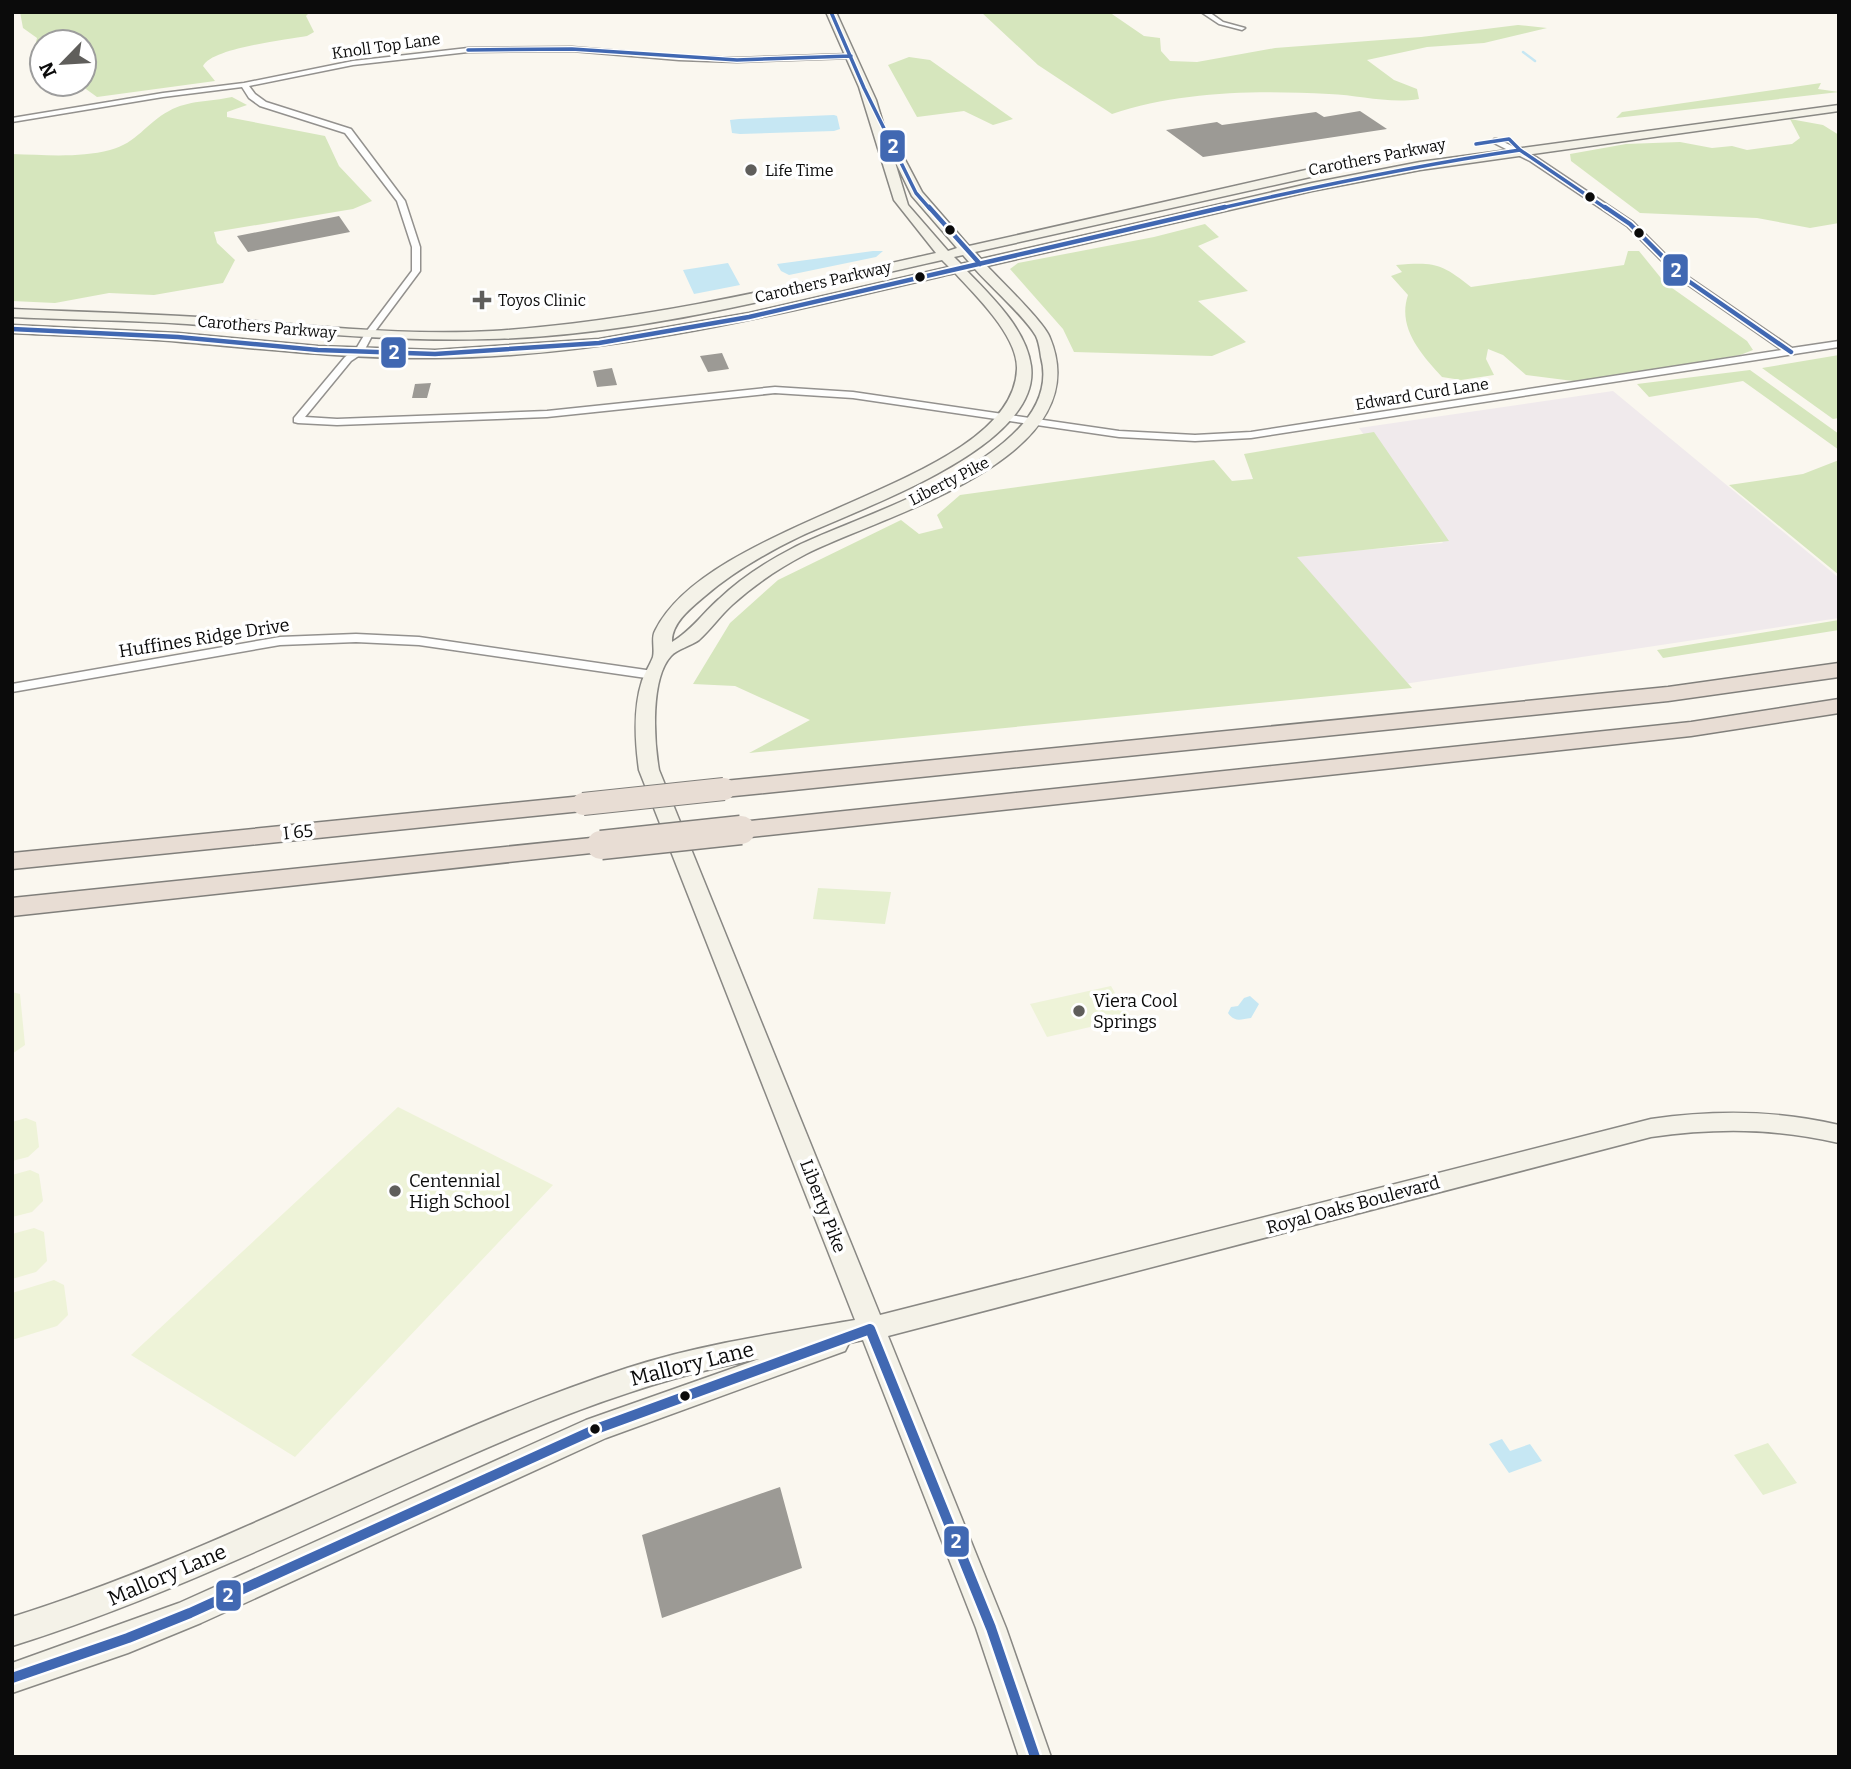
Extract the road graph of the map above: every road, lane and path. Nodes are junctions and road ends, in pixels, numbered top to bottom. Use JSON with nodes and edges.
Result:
{"nodes":[{"id":1,"x":831,"y":12,"type":"edge"},
{"id":2,"x":1204,"y":12,"type":"edge"},
{"id":3,"x":1242,"y":28,"type":"dead end"},
{"id":4,"x":851,"y":55,"type":"junction"},
{"id":5,"x":244,"y":85,"type":"junction"},
{"id":6,"x":864,"y":88,"type":"junction"},
{"id":7,"x":1839,"y":98,"type":"edge"},
{"id":8,"x":1839,"y":108,"type":"edge"},
{"id":9,"x":12,"y":120,"type":"edge"},
{"id":10,"x":1621,"y":125,"type":"dead end"},
{"id":11,"x":1526,"y":137,"type":"dead end"},
{"id":12,"x":1503,"y":140,"type":"junction"},
{"id":13,"x":1443,"y":149,"type":"dead end"},
{"id":14,"x":1520,"y":150,"type":"junction"},
{"id":15,"x":1331,"y":169,"type":"dead end"},
{"id":16,"x":968,"y":250,"type":"junction"},
{"id":17,"x":945,"y":256,"type":"junction"},
{"id":18,"x":980,"y":264,"type":"junction"},
{"id":19,"x":958,"y":270,"type":"junction"},
{"id":20,"x":12,"y":313,"type":"edge"},
{"id":21,"x":12,"y":329,"type":"edge"},
{"id":22,"x":369,"y":334,"type":"junction"},
{"id":23,"x":1839,"y":344,"type":"edge"},
{"id":24,"x":360,"y":351,"type":"junction"},
{"id":25,"x":1791,"y":352,"type":"junction"},
{"id":26,"x":1008,"y":416,"type":"junction"},
{"id":27,"x":1035,"y":422,"type":"junction"},
{"id":28,"x":876,"y":497,"type":"junction"},
{"id":29,"x":895,"y":508,"type":"junction"},
{"id":30,"x":663,"y":653,"type":"junction"},
{"id":31,"x":1839,"y":670,"type":"edge"},
{"id":32,"x":653,"y":675,"type":"junction"},
{"id":33,"x":12,"y":688,"type":"edge"},
{"id":34,"x":1839,"y":706,"type":"edge"},
{"id":35,"x":724,"y":789,"type":"joint"},
{"id":36,"x":12,"y":862,"type":"edge"},
{"id":37,"x":12,"y":907,"type":"edge"},
{"id":38,"x":1839,"y":1134,"type":"edge"},
{"id":39,"x":870,"y":1329,"type":"junction"},
{"id":40,"x":12,"y":1632,"type":"edge"},
{"id":41,"x":12,"y":1678,"type":"edge"},
{"id":42,"x":1035,"y":1757,"type":"edge"}],
"edges":[{"from":1,"to":4,"type":"main road","name":"Liberty Pike"},
{"from":2,"to":3,"type":"street"},
{"from":4,"to":5,"type":"street","name":"Knoll Top Lane"},
{"from":4,"to":6,"type":"main road","name":"Liberty Pike"},
{"from":5,"to":9,"type":"street","name":"Knoll Top Lane"},
{"from":5,"to":22,"type":"street"},
{"from":6,"to":16,"type":"main road","name":"Liberty Pike"},
{"from":6,"to":17,"type":"main road","name":"Liberty Pike"},
{"from":7,"to":10,"type":"main road"},
{"from":8,"to":14,"type":"main road","name":"Carothers Parkway"},
{"from":11,"to":12,"type":"main road","name":"Carothers Parkway"},
{"from":12,"to":13,"type":"main road","name":"Carothers Parkway"},
{"from":12,"to":14,"type":"street"},
{"from":14,"to":18,"type":"main road","name":"Carothers Parkway"},
{"from":14,"to":25,"type":"street"},
{"from":15,"to":16,"type":"main road","name":"Carothers Parkway"},
{"from":16,"to":17,"type":"main road","name":"Carothers Parkway"},
{"from":16,"to":18,"type":"main road","name":"Liberty Pike"},
{"from":17,"to":19,"type":"main road","name":"Liberty Pike"},
{"from":17,"to":22,"type":"main road","name":"Carothers Parkway"},
{"from":18,"to":19,"type":"main road","name":"Carothers Parkway"},
{"from":18,"to":27,"type":"main road","name":"Liberty Pike"},
{"from":19,"to":24,"type":"main road","name":"Carothers Parkway"},
{"from":19,"to":26,"type":"main road","name":"Liberty Pike"},
{"from":20,"to":22,"type":"main road","name":"Carothers Parkway"},
{"from":21,"to":24,"type":"main road","name":"Carothers Parkway"},
{"from":22,"to":24,"type":"street"},
{"from":23,"to":25,"type":"street","name":"Edward Curd Lane"},
{"from":24,"to":26,"type":"street","name":"Edward Curd Lane"},
{"from":25,"to":27,"type":"street","name":"Edward Curd Lane"},
{"from":26,"to":27,"type":"street","name":"Edward Curd Lane"},
{"from":26,"to":28,"type":"main road","name":"Liberty Pike"},
{"from":27,"to":29,"type":"main road","name":"Liberty Pike"},
{"from":28,"to":29,"type":"main road"},
{"from":28,"to":30,"type":"main road","name":"Liberty Pike"},
{"from":29,"to":30,"type":"main road","name":"Liberty Pike"},
{"from":30,"to":32,"type":"main road","name":"Liberty Pike"},
{"from":31,"to":35,"type":"highway","number":"I 65"},
{"from":32,"to":33,"type":"street","name":"Huffines Ridge Drive"},
{"from":32,"to":39,"type":"main road","name":"Liberty Pike"},
{"from":34,"to":37,"type":"highway","bridge":true},
{"from":35,"to":36,"type":"highway","name":"I 65","number":"I 65","bridge":true},
{"from":38,"to":39,"type":"main road","name":"Royal Oaks Boulevard"},
{"from":39,"to":40,"type":"main road","name":"Mallory Lane"},
{"from":39,"to":41,"type":"main road","name":"Mallory Lane"},
{"from":39,"to":42,"type":"main road","name":"Liberty Pike"}]}
